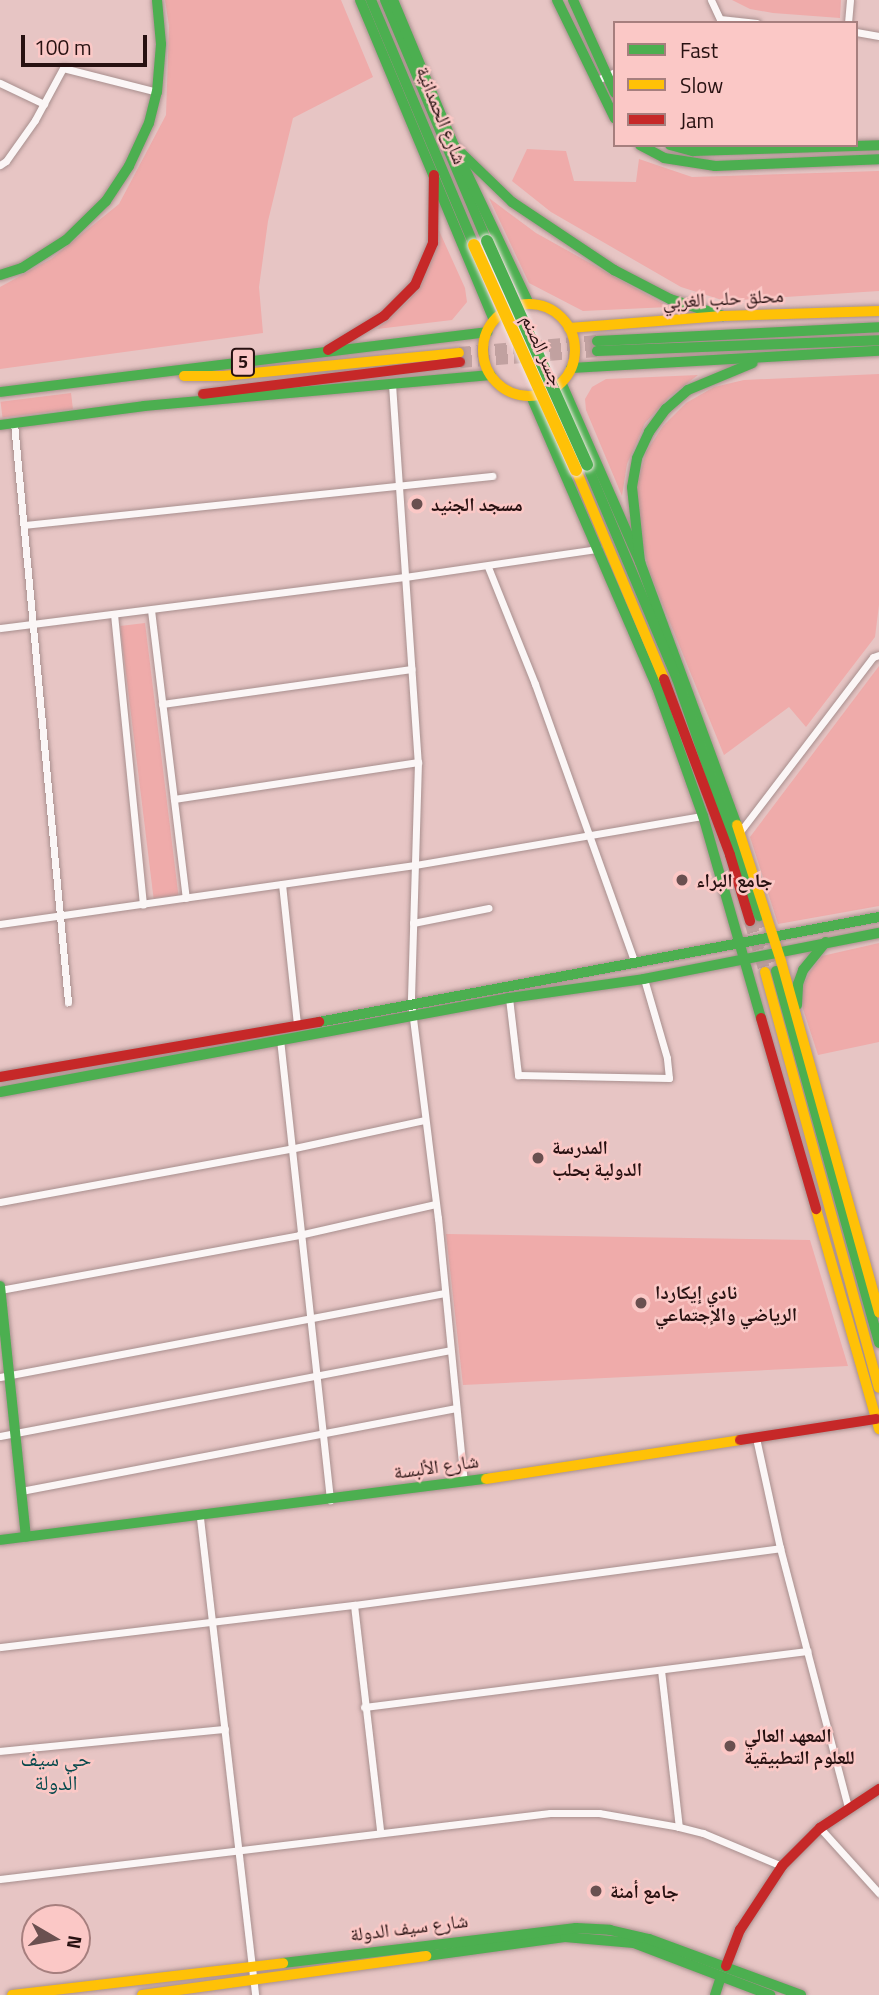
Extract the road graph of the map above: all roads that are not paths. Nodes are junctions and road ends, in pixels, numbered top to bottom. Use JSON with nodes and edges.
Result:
{"nodes":[{"id":1,"x":157,"y":0,"type":"edge"},
{"id":2,"x":360,"y":0,"type":"edge"},
{"id":3,"x":371,"y":0,"type":"edge"},
{"id":4,"x":385,"y":0,"type":"edge"},
{"id":5,"x":393,"y":0,"type":"edge"},
{"id":6,"x":557,"y":0,"type":"edge"},
{"id":7,"x":573,"y":0,"type":"edge"},
{"id":8,"x":711,"y":0,"type":"edge"},
{"id":9,"x":850,"y":0,"type":"edge"},
{"id":10,"x":717,"y":21,"type":"edge"},
{"id":11,"x":848,"y":21,"type":"edge"},
{"id":12,"x":858,"y":32,"type":"edge"},
{"id":13,"x":879,"y":36,"type":"edge"},
{"id":14,"x":606,"y":76,"type":"edge"},
{"id":15,"x":0,"y":83,"type":"edge"},
{"id":16,"x":157,"y":92,"type":"junction"},
{"id":17,"x":44,"y":104,"type":"junction"},
{"id":18,"x":613,"y":109,"type":"edge"},
{"id":19,"x":858,"y":145,"type":"edge"},
{"id":20,"x":879,"y":145,"type":"edge"},
{"id":21,"x":454,"y":146,"type":"junction"},
{"id":22,"x":644,"y":147,"type":"edge"},
{"id":23,"x":678,"y":147,"type":"edge"},
{"id":24,"x":806,"y":147,"type":"edge"},
{"id":25,"x":834,"y":147,"type":"edge"},
{"id":26,"x":879,"y":159,"type":"edge"},
{"id":27,"x":833,"y":161,"type":"junction"},
{"id":28,"x":0,"y":164,"type":"edge"},
{"id":29,"x":434,"y":175,"type":"junction"},
{"id":30,"x":480,"y":243,"type":"junction"},
{"id":31,"x":0,"y":275,"type":"edge"},
{"id":32,"x":529,"y":304,"type":"junction"},
{"id":33,"x":879,"y":311,"type":"edge"},
{"id":34,"x":723,"y":316,"type":"junction"},
{"id":35,"x":495,"y":320,"type":"junction"},
{"id":36,"x":879,"y":327,"type":"edge"},
{"id":37,"x":569,"y":328,"type":"junction"},
{"id":38,"x":487,"y":332,"type":"junction"},
{"id":39,"x":879,"y":340,"type":"edge"},
{"id":40,"x":879,"y":351,"type":"edge"},
{"id":41,"x":325,"y":352,"type":"junction"},
{"id":42,"x":764,"y":358,"type":"junction"},
{"id":43,"x":571,"y":368,"type":"junction"},
{"id":44,"x":128,"y":375,"type":"junction"},
{"id":45,"x":491,"y":375,"type":"junction"},
{"id":46,"x":561,"y":382,"type":"junction"},
{"id":47,"x":392,"y":383,"type":"junction"},
{"id":48,"x":0,"y":392,"type":"edge"},
{"id":49,"x":531,"y":396,"type":"junction"},
{"id":50,"x":144,"y":406,"type":"junction"},
{"id":51,"x":14,"y":423,"type":"junction"},
{"id":52,"x":0,"y":425,"type":"edge"},
{"id":53,"x":492,"y":476,"type":"dead end"},
{"id":54,"x":399,"y":486,"type":"junction"},
{"id":55,"x":23,"y":524,"type":"junction"},
{"id":56,"x":599,"y":549,"type":"junction"},
{"id":57,"x":640,"y":562,"type":"junction"},
{"id":58,"x":488,"y":567,"type":"junction"},
{"id":59,"x":405,"y":578,"type":"junction"},
{"id":60,"x":151,"y":610,"type":"junction"},
{"id":61,"x":114,"y":614,"type":"junction"},
{"id":62,"x":33,"y":624,"type":"junction"},
{"id":63,"x":0,"y":628,"type":"edge"},
{"id":64,"x":879,"y":655,"type":"edge"},
{"id":65,"x":412,"y":669,"type":"junction"},
{"id":66,"x":672,"y":681,"type":"junction"},
{"id":67,"x":162,"y":704,"type":"junction"},
{"id":68,"x":418,"y":762,"type":"junction"},
{"id":69,"x":174,"y":799,"type":"junction"},
{"id":70,"x":702,"y":816,"type":"junction"},
{"id":71,"x":739,"y":833,"type":"junction"},
{"id":72,"x":589,"y":837,"type":"junction"},
{"id":73,"x":415,"y":865,"type":"junction"},
{"id":74,"x":282,"y":884,"type":"junction"},
{"id":75,"x":186,"y":898,"type":"junction"},
{"id":76,"x":143,"y":905,"type":"junction"},
{"id":77,"x":489,"y":908,"type":"dead end"},
{"id":78,"x":60,"y":917,"type":"junction"},
{"id":79,"x":879,"y":917,"type":"edge"},
{"id":80,"x":755,"y":918,"type":"tunnel mouth"},
{"id":81,"x":413,"y":923,"type":"junction"},
{"id":82,"x":0,"y":924,"type":"edge"},
{"id":83,"x":879,"y":933,"type":"edge"},
{"id":84,"x":774,"y":936,"type":"junction"},
{"id":85,"x":740,"y":941,"type":"junction"},
{"id":86,"x":826,"y":942,"type":"junction"},
{"id":87,"x":779,"y":951,"type":"junction"},
{"id":88,"x":745,"y":958,"type":"junction"},
{"id":89,"x":635,"y":963,"type":"junction"},
{"id":90,"x":644,"y":979,"type":"junction"},
{"id":91,"x":509,"y":998,"type":"junction"},
{"id":92,"x":68,"y":1002,"type":"dead end"},
{"id":93,"x":411,"y":1009,"type":"junction"},
{"id":94,"x":798,"y":1021,"type":"junction"},
{"id":95,"x":297,"y":1025,"type":"junction"},
{"id":96,"x":279,"y":1039,"type":"junction"},
{"id":97,"x":0,"y":1077,"type":"edge"},
{"id":98,"x":0,"y":1093,"type":"edge"},
{"id":99,"x":424,"y":1120,"type":"junction"},
{"id":100,"x":289,"y":1149,"type":"junction"},
{"id":101,"x":0,"y":1202,"type":"edge"},
{"id":102,"x":436,"y":1204,"type":"junction"},
{"id":103,"x":299,"y":1235,"type":"junction"},
{"id":104,"x":0,"y":1288,"type":"edge"},
{"id":105,"x":443,"y":1293,"type":"junction"},
{"id":106,"x":879,"y":1313,"type":"edge"},
{"id":107,"x":310,"y":1316,"type":"junction"},
{"id":108,"x":879,"y":1343,"type":"edge"},
{"id":109,"x":449,"y":1350,"type":"junction"},
{"id":110,"x":316,"y":1375,"type":"junction"},
{"id":111,"x":5,"y":1376,"type":"edge"},
{"id":112,"x":879,"y":1388,"type":"edge"},
{"id":113,"x":456,"y":1408,"type":"junction"},
{"id":114,"x":878,"y":1424,"type":"edge"},
{"id":115,"x":322,"y":1432,"type":"junction"},
{"id":116,"x":15,"y":1433,"type":"junction"},
{"id":117,"x":0,"y":1436,"type":"edge"},
{"id":118,"x":756,"y":1438,"type":"junction"},
{"id":119,"x":464,"y":1482,"type":"junction"},
{"id":120,"x":21,"y":1491,"type":"junction"},
{"id":121,"x":330,"y":1500,"type":"junction"},
{"id":122,"x":200,"y":1518,"type":"junction"},
{"id":123,"x":26,"y":1538,"type":"junction"},
{"id":124,"x":0,"y":1541,"type":"edge"},
{"id":125,"x":780,"y":1548,"type":"junction"},
{"id":126,"x":354,"y":1605,"type":"junction"},
{"id":127,"x":212,"y":1622,"type":"junction"},
{"id":128,"x":0,"y":1647,"type":"edge"},
{"id":129,"x":807,"y":1651,"type":"junction"},
{"id":130,"x":661,"y":1670,"type":"junction"},
{"id":131,"x":364,"y":1707,"type":"junction"},
{"id":132,"x":225,"y":1729,"type":"junction"},
{"id":133,"x":0,"y":1751,"type":"edge"},
{"id":134,"x":879,"y":1789,"type":"edge"},
{"id":135,"x":848,"y":1807,"type":"junction"},
{"id":136,"x":679,"y":1827,"type":"junction"},
{"id":137,"x":820,"y":1828,"type":"junction"},
{"id":138,"x":380,"y":1831,"type":"junction"},
{"id":139,"x":240,"y":1851,"type":"junction"},
{"id":140,"x":782,"y":1866,"type":"junction"},
{"id":141,"x":0,"y":1878,"type":"edge"},
{"id":142,"x":879,"y":1893,"type":"edge"},
{"id":143,"x":724,"y":1971,"type":"junction"},
{"id":144,"x":251,"y":1972,"type":"junction"},
{"id":145,"x":183,"y":1992,"type":"edge"},
{"id":146,"x":12,"y":1995,"type":"edge"},
{"id":147,"x":142,"y":1995,"type":"edge"},
{"id":148,"x":255,"y":1995,"type":"edge"},
{"id":149,"x":715,"y":1995,"type":"edge"},
{"id":150,"x":770,"y":1995,"type":"edge"},
{"id":151,"x":801,"y":1995,"type":"edge"}],
"edges":[{"from":1,"to":16,"type":"main road"},
{"from":2,"to":29,"type":"main road"},
{"from":3,"to":30,"type":"main road","name":"شارع الحمدانية"},
{"from":4,"to":30,"type":"main road","name":"شارع الحمدانية"},
{"from":5,"to":21,"type":"main road"},
{"from":6,"to":14,"type":"main road"},
{"from":7,"to":14,"type":"main road"},
{"from":8,"to":10,"type":"street"},
{"from":9,"to":11,"type":"street"},
{"from":12,"to":13,"type":"street"},
{"from":14,"to":18,"type":"main road"},
{"from":15,"to":17,"type":"street"},
{"from":16,"to":17,"type":"street"},
{"from":16,"to":31,"type":"main road"},
{"from":17,"to":28,"type":"street"},
{"from":19,"to":20,"type":"main road"},
{"from":21,"to":32,"type":"main road"},
{"from":21,"to":34,"type":"main road"},
{"from":22,"to":27,"type":"main road"},
{"from":23,"to":24,"type":"main road"},
{"from":25,"to":27,"type":"street"},
{"from":26,"to":27,"type":"main road"},
{"from":29,"to":35,"type":"main road"},
{"from":29,"to":41,"type":"main road"},
{"from":30,"to":66,"type":"main road","name":"جسر الصنم","bridge":true},
{"from":32,"to":35,"type":"main road"},
{"from":32,"to":37,"type":"main road"},
{"from":33,"to":34,"type":"main road","name":"محلق حلب الغربي"},
{"from":34,"to":37,"type":"main road","name":"محلق حلب الغربي"},
{"from":35,"to":38,"type":"main road"},
{"from":36,"to":39,"type":"main road"},
{"from":37,"to":43,"type":"main road"},
{"from":38,"to":41,"type":"main road","number":"5"},
{"from":38,"to":45,"type":"main road"},
{"from":40,"to":42,"type":"main road"},
{"from":41,"to":44,"type":"main road","number":"5"},
{"from":42,"to":43,"type":"main road"},
{"from":42,"to":57,"type":"main road"},
{"from":43,"to":46,"type":"main road"},
{"from":44,"to":48,"type":"main road","number":"5"},
{"from":44,"to":50,"type":"main road","number":"5"},
{"from":45,"to":47,"type":"main road","number":"5"},
{"from":45,"to":49,"type":"main road"},
{"from":46,"to":49,"type":"main road"},
{"from":46,"to":57,"type":"main road"},
{"from":47,"to":50,"type":"main road","number":"5"},
{"from":47,"to":54,"type":"street"},
{"from":49,"to":56,"type":"main road"},
{"from":50,"to":51,"type":"main road","number":"5"},
{"from":51,"to":52,"type":"main road","number":"5"},
{"from":51,"to":55,"type":"street"},
{"from":53,"to":54,"type":"street"},
{"from":54,"to":55,"type":"street"},
{"from":54,"to":59,"type":"street"},
{"from":55,"to":62,"type":"street"},
{"from":56,"to":58,"type":"street"},
{"from":56,"to":66,"type":"main road"},
{"from":57,"to":66,"type":"main road"},
{"from":58,"to":59,"type":"street"},
{"from":58,"to":72,"type":"street"},
{"from":59,"to":60,"type":"street"},
{"from":59,"to":65,"type":"street"},
{"from":60,"to":61,"type":"street"},
{"from":60,"to":67,"type":"street"},
{"from":61,"to":62,"type":"street"},
{"from":61,"to":76,"type":"street"},
{"from":62,"to":63,"type":"street"},
{"from":62,"to":78,"type":"street"},
{"from":64,"to":71,"type":"street"},
{"from":65,"to":67,"type":"street"},
{"from":65,"to":68,"type":"street"},
{"from":66,"to":70,"type":"main road"},
{"from":66,"to":71,"type":"main road"},
{"from":66,"to":80,"type":"main road"},
{"from":67,"to":69,"type":"street"},
{"from":68,"to":69,"type":"street"},
{"from":68,"to":73,"type":"street"},
{"from":69,"to":75,"type":"street"},
{"from":70,"to":72,"type":"street"},
{"from":70,"to":85,"type":"main road"},
{"from":71,"to":84,"type":"main road"},
{"from":72,"to":73,"type":"street"},
{"from":72,"to":89,"type":"street"},
{"from":73,"to":74,"type":"street"},
{"from":73,"to":81,"type":"street"},
{"from":74,"to":75,"type":"street"},
{"from":74,"to":95,"type":"street"},
{"from":75,"to":76,"type":"street"},
{"from":76,"to":78,"type":"street"},
{"from":77,"to":81,"type":"street"},
{"from":78,"to":82,"type":"street"},
{"from":78,"to":92,"type":"street"},
{"from":79,"to":84,"type":"main road"},
{"from":81,"to":93,"type":"street"},
{"from":83,"to":86,"type":"main road"},
{"from":84,"to":85,"type":"main road"},
{"from":84,"to":87,"type":"main road"},
{"from":85,"to":88,"type":"main road"},
{"from":85,"to":89,"type":"main road"},
{"from":86,"to":87,"type":"main road"},
{"from":86,"to":94,"type":"main road"},
{"from":87,"to":88,"type":"main road"},
{"from":87,"to":94,"type":"main road"},
{"from":88,"to":90,"type":"main road"},
{"from":88,"to":114,"type":"main road"},
{"from":89,"to":93,"type":"main road"},
{"from":90,"to":91,"type":"main road"},
{"from":90,"to":91,"type":"street"},
{"from":91,"to":93,"type":"main road"},
{"from":93,"to":95,"type":"main road"},
{"from":93,"to":96,"type":"main road"},
{"from":93,"to":99,"type":"street"},
{"from":94,"to":106,"type":"main road"},
{"from":95,"to":97,"type":"main road"},
{"from":96,"to":98,"type":"main road"},
{"from":96,"to":100,"type":"street"},
{"from":99,"to":100,"type":"street"},
{"from":99,"to":102,"type":"street"},
{"from":100,"to":101,"type":"street"},
{"from":100,"to":103,"type":"street"},
{"from":102,"to":103,"type":"street"},
{"from":102,"to":105,"type":"street"},
{"from":103,"to":104,"type":"street"},
{"from":103,"to":107,"type":"street"},
{"from":104,"to":111,"type":"main road"},
{"from":105,"to":107,"type":"street"},
{"from":105,"to":109,"type":"street"},
{"from":107,"to":110,"type":"street"},
{"from":107,"to":111,"type":"street"},
{"from":108,"to":112,"type":"main road"},
{"from":109,"to":110,"type":"street"},
{"from":109,"to":113,"type":"street"},
{"from":110,"to":115,"type":"street"},
{"from":110,"to":116,"type":"street"},
{"from":111,"to":116,"type":"main road"},
{"from":113,"to":115,"type":"street"},
{"from":113,"to":119,"type":"street"},
{"from":114,"to":118,"type":"main road","name":"شارع الألبسة"},
{"from":115,"to":120,"type":"street"},
{"from":115,"to":121,"type":"street"},
{"from":116,"to":117,"type":"street"},
{"from":116,"to":120,"type":"main road"},
{"from":118,"to":119,"type":"main road","name":"شارع الألبسة"},
{"from":118,"to":125,"type":"street"},
{"from":119,"to":121,"type":"main road","name":"شارع الألبسة"},
{"from":120,"to":123,"type":"main road"},
{"from":121,"to":122,"type":"main road","name":"شارع الألبسة"},
{"from":122,"to":123,"type":"main road","name":"شارع الألبسة"},
{"from":122,"to":127,"type":"street"},
{"from":123,"to":124,"type":"main road","name":"شارع الألبسة"},
{"from":125,"to":126,"type":"street"},
{"from":125,"to":129,"type":"street"},
{"from":126,"to":127,"type":"street"},
{"from":126,"to":131,"type":"street"},
{"from":127,"to":128,"type":"street"},
{"from":127,"to":132,"type":"street"},
{"from":129,"to":130,"type":"street"},
{"from":129,"to":135,"type":"street"},
{"from":130,"to":131,"type":"street"},
{"from":130,"to":136,"type":"street"},
{"from":131,"to":138,"type":"street"},
{"from":132,"to":133,"type":"street"},
{"from":132,"to":139,"type":"street"},
{"from":134,"to":135,"type":"main road"},
{"from":135,"to":137,"type":"main road"},
{"from":136,"to":138,"type":"street"},
{"from":136,"to":140,"type":"street"},
{"from":137,"to":140,"type":"main road"},
{"from":137,"to":142,"type":"street"},
{"from":138,"to":139,"type":"street"},
{"from":139,"to":141,"type":"street"},
{"from":139,"to":144,"type":"street"},
{"from":140,"to":143,"type":"main road"},
{"from":143,"to":144,"type":"main road","name":"شارع سيف الدولة"},
{"from":143,"to":149,"type":"main road"},
{"from":143,"to":150,"type":"main road","name":"شارع سيف الدولة"},
{"from":143,"to":151,"type":"main road","name":"شارع سيف الدولة"},
{"from":144,"to":145,"type":"main road","name":"شارع سيف الدولة"},
{"from":144,"to":146,"type":"main road","name":"شارع سيف الدولة"},
{"from":144,"to":148,"type":"street"},
{"from":145,"to":147,"type":"main road","name":"شارع سيف الدولة"}]}
